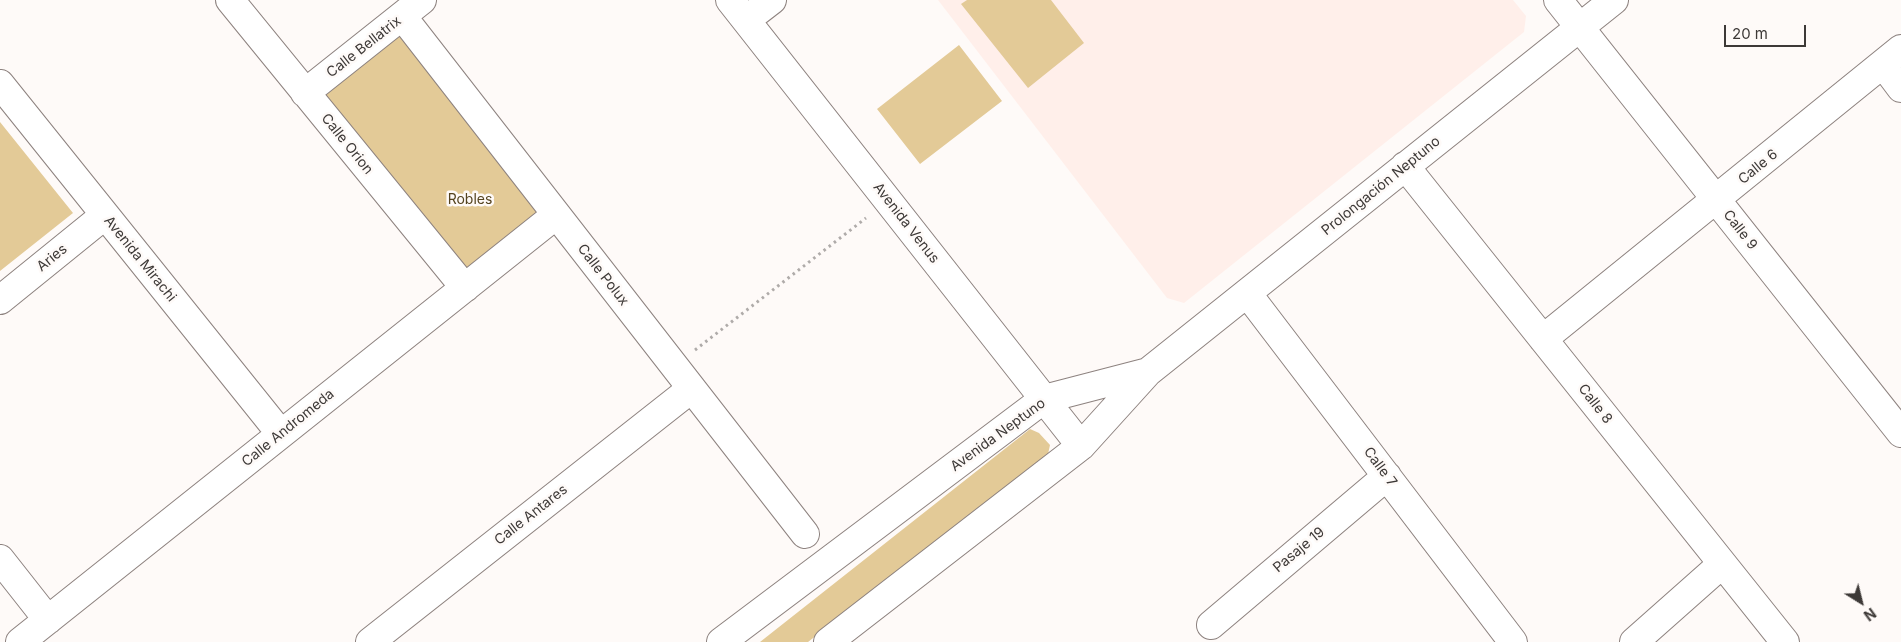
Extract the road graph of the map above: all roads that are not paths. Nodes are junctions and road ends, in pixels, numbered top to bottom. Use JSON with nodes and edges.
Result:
{"nodes":[{"id":1,"x":230,"y":0,"type":"edge"},
{"id":2,"x":772,"y":0,"type":"edge"},
{"id":3,"x":1558,"y":0,"type":"edge"},
{"id":4,"x":1614,"y":0,"type":"edge"},
{"id":5,"x":412,"y":8,"type":"edge"},
{"id":6,"x":738,"y":10,"type":"edge"},
{"id":7,"x":1580,"y":28,"type":"junction"},
{"id":8,"x":1892,"y":57,"type":"edge"},
{"id":9,"x":0,"y":84,"type":"edge"},
{"id":10,"x":1901,"y":88,"type":"edge"},
{"id":11,"x":305,"y":93,"type":"junction"},
{"id":12,"x":1405,"y":166,"type":"junction"},
{"id":13,"x":1717,"y":200,"type":"junction"},
{"id":14,"x":105,"y":215,"type":"junction"},
{"id":15,"x":556,"y":215,"type":"junction"},
{"id":16,"x":464,"y":288,"type":"junction"},
{"id":17,"x":1247,"y":293,"type":"junction"},
{"id":18,"x":0,"y":300,"type":"edge"},
{"id":19,"x":1543,"y":340,"type":"junction"},
{"id":20,"x":1148,"y":372,"type":"junction"},
{"id":21,"x":691,"y":389,"type":"junction"},
{"id":22,"x":1044,"y":399,"type":"junction"},
{"id":23,"x":1901,"y":433,"type":"edge"},
{"id":24,"x":281,"y":434,"type":"junction"},
{"id":25,"x":1081,"y":446,"type":"junction"},
{"id":26,"x":1387,"y":476,"type":"junction"},
{"id":27,"x":805,"y":534,"type":"dead end"},
{"id":28,"x":0,"y":559,"type":"edge"},
{"id":29,"x":1722,"y":564,"type":"junction"},
{"id":30,"x":48,"y":620,"type":"junction"},
{"id":31,"x":1211,"y":625,"type":"dead end"},
{"id":32,"x":20,"y":642,"type":"edge"},
{"id":33,"x":370,"y":642,"type":"edge"},
{"id":34,"x":721,"y":642,"type":"edge"},
{"id":35,"x":828,"y":642,"type":"edge"},
{"id":36,"x":1513,"y":642,"type":"edge"},
{"id":37,"x":1634,"y":642,"type":"edge"},
{"id":38,"x":1784,"y":642,"type":"edge"}],
"edges":[{"from":1,"to":11,"type":"street","name":"Calle Orion"},
{"from":2,"to":6,"type":"street"},
{"from":3,"to":7,"type":"street","name":"Calle 9"},
{"from":4,"to":7,"type":"street","name":"Prolongación Neptuno"},
{"from":5,"to":11,"type":"street","name":"Calle Bellatrix"},
{"from":5,"to":15,"type":"street","name":"Calle Polux"},
{"from":6,"to":22,"type":"street","name":"Avenida Venus"},
{"from":7,"to":12,"type":"street","name":"Prolongación Neptuno"},
{"from":7,"to":13,"type":"street","name":"Calle 9"},
{"from":8,"to":10,"type":"street"},
{"from":8,"to":13,"type":"street","name":"Calle 6"},
{"from":9,"to":14,"type":"street","name":"Avenida Mirachi"},
{"from":11,"to":16,"type":"street","name":"Calle Orion"},
{"from":12,"to":17,"type":"street","name":"Prolongación Neptuno"},
{"from":12,"to":19,"type":"street","name":"Calle 8"},
{"from":13,"to":19,"type":"street","name":"Calle 6"},
{"from":13,"to":23,"type":"street","name":"Calle 9"},
{"from":14,"to":18,"type":"street","name":"Aries"},
{"from":14,"to":24,"type":"street","name":"Avenida Mirachi"},
{"from":15,"to":16,"type":"street","name":"Calle Andromeda"},
{"from":15,"to":21,"type":"street","name":"Calle Polux"},
{"from":16,"to":24,"type":"street","name":"Calle Andromeda"},
{"from":17,"to":20,"type":"street","name":"Prolongación Neptuno"},
{"from":17,"to":26,"type":"street","name":"Calle 7"},
{"from":19,"to":29,"type":"street","name":"Calle 8"},
{"from":20,"to":22,"type":"street","name":"Avenida Neptuno"},
{"from":20,"to":25,"type":"street"},
{"from":21,"to":27,"type":"street","name":"Calle Polux"},
{"from":21,"to":33,"type":"street","name":"Calle Antares"},
{"from":22,"to":25,"type":"street","name":"Avenida Venus"},
{"from":22,"to":34,"type":"street","name":"Avenida Neptuno"},
{"from":24,"to":30,"type":"street","name":"Calle Andromeda"},
{"from":25,"to":35,"type":"street"},
{"from":26,"to":31,"type":"street","name":"Pasaje 19"},
{"from":26,"to":36,"type":"street","name":"Calle 7"},
{"from":28,"to":30,"type":"street"},
{"from":29,"to":37,"type":"street"},
{"from":29,"to":38,"type":"street","name":"Calle 8"},
{"from":30,"to":32,"type":"street","name":"Calle Andromeda"}]}
